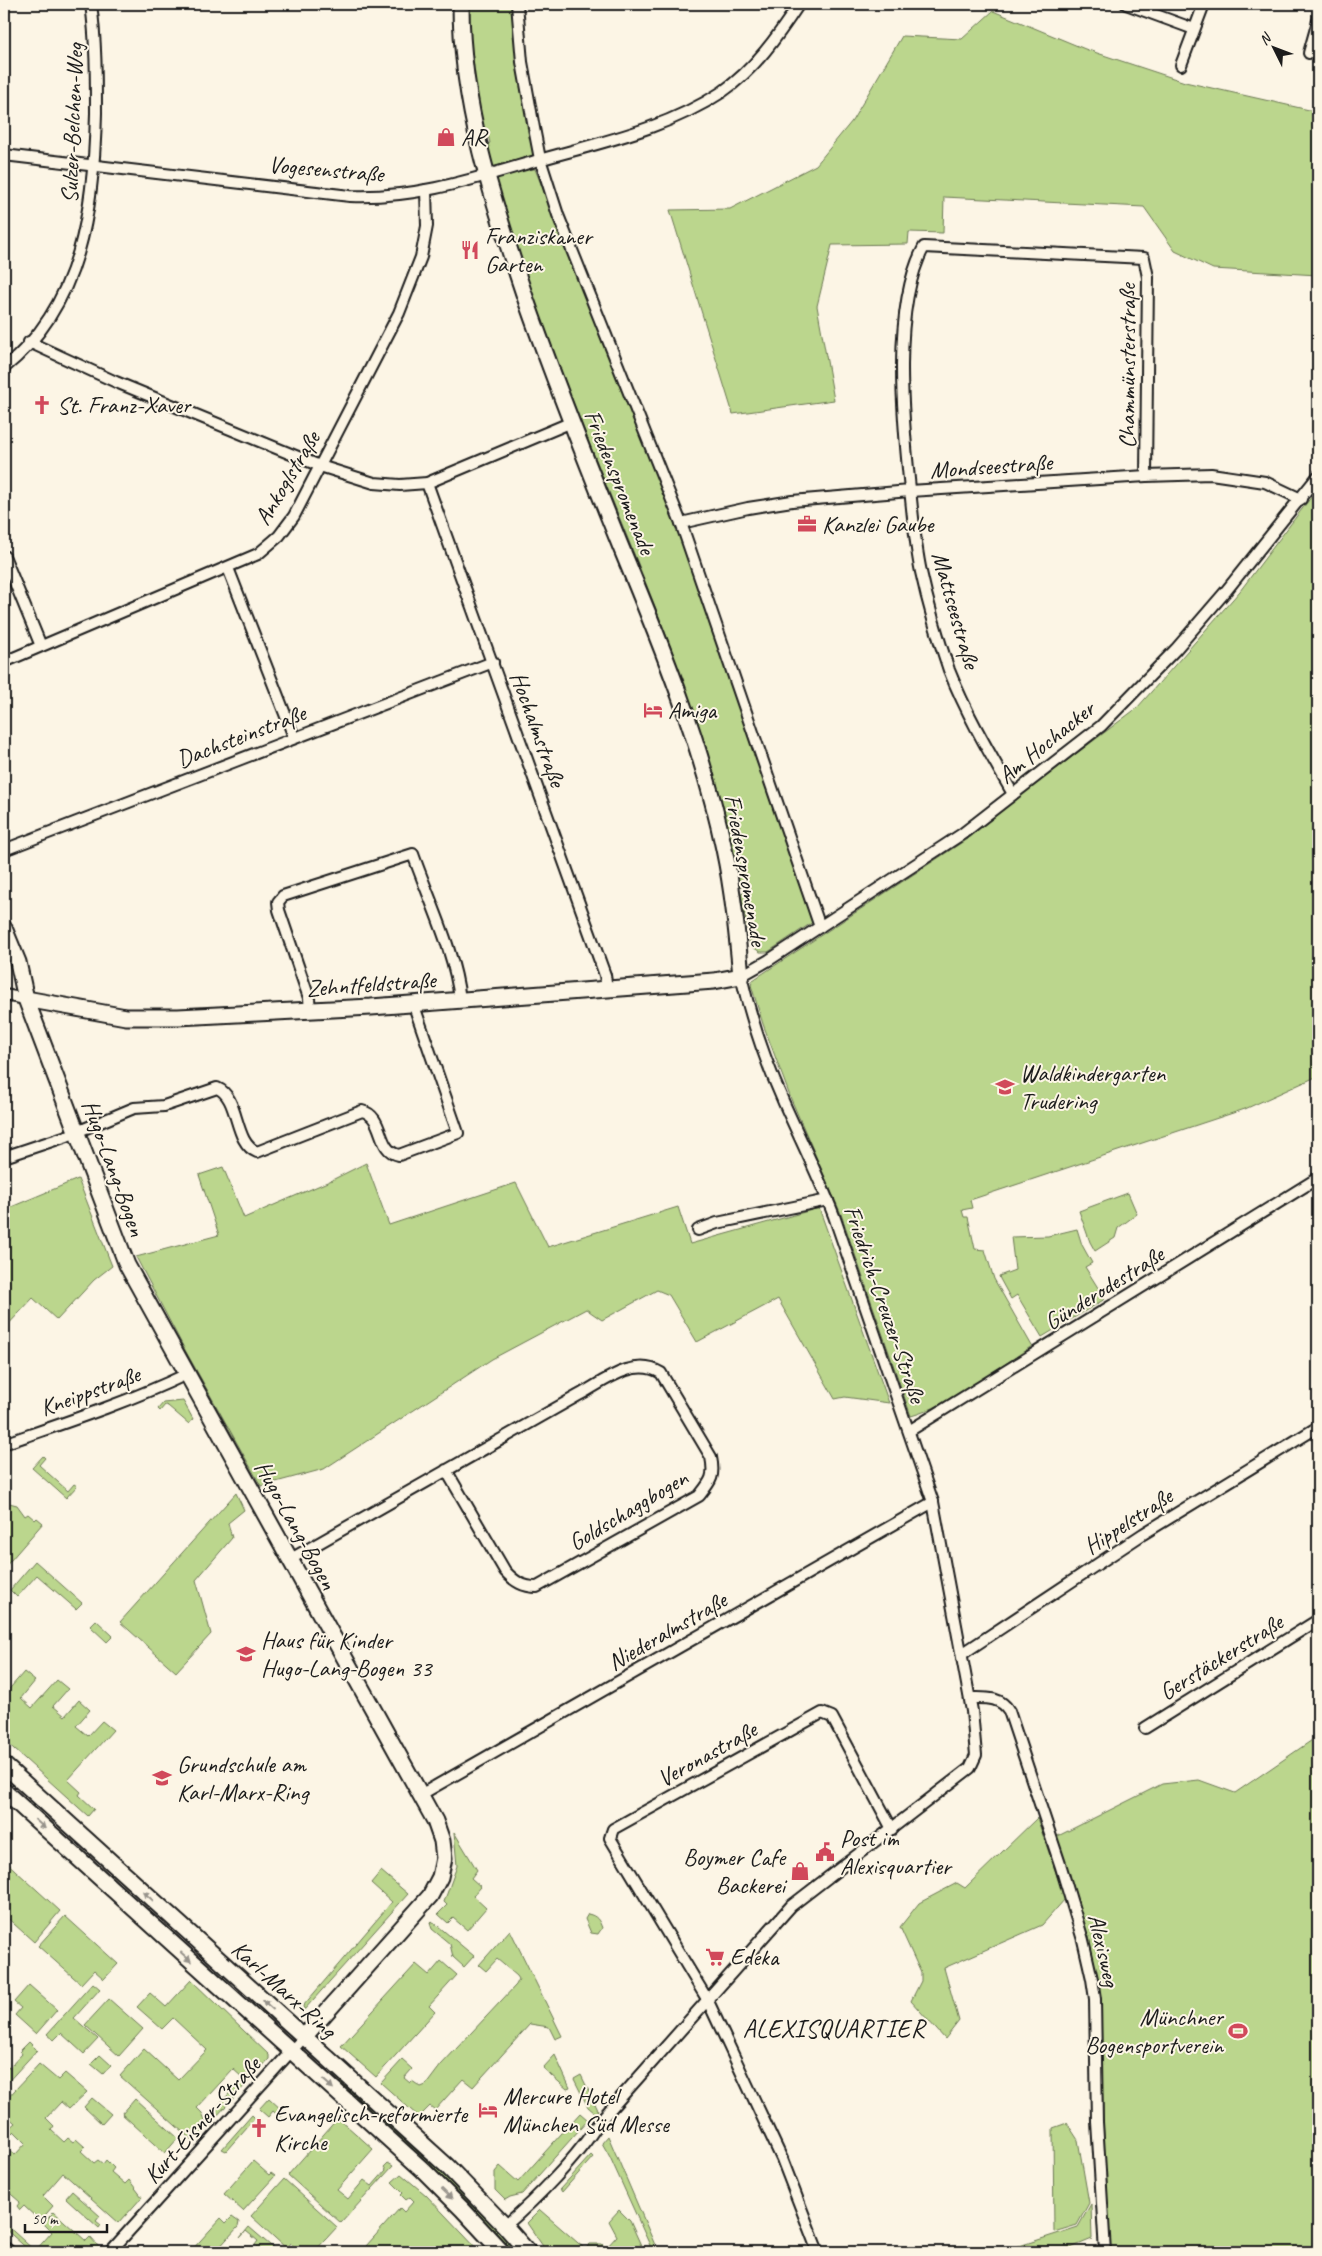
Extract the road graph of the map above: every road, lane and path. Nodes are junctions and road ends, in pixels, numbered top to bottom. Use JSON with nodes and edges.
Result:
{"nodes":[{"id":1,"x":91,"y":4,"type":"edge"},
{"id":2,"x":461,"y":4,"type":"edge"},
{"id":3,"x":518,"y":4,"type":"edge"},
{"id":4,"x":799,"y":4,"type":"edge"},
{"id":5,"x":1126,"y":4,"type":"edge"},
{"id":6,"x":1204,"y":4,"type":"edge"},
{"id":7,"x":1318,"y":21,"type":"edge"},
{"id":8,"x":1194,"y":29,"type":"junction"},
{"id":9,"x":1308,"y":53,"type":"dead end"},
{"id":10,"x":1182,"y":65,"type":"dead end"},
{"id":11,"x":4,"y":155,"type":"edge"},
{"id":12,"x":540,"y":160,"type":"junction"},
{"id":13,"x":95,"y":165,"type":"junction"},
{"id":14,"x":486,"y":176,"type":"junction"},
{"id":15,"x":426,"y":190,"type":"junction"},
{"id":16,"x":924,"y":247,"type":"joint"},
{"id":17,"x":30,"y":342,"type":"junction"},
{"id":18,"x":4,"y":368,"type":"edge"},
{"id":19,"x":572,"y":422,"type":"junction"},
{"id":20,"x":320,"y":466,"type":"junction"},
{"id":21,"x":1146,"y":476,"type":"junction"},
{"id":22,"x":1318,"y":476,"type":"edge"},
{"id":23,"x":427,"y":483,"type":"junction"},
{"id":24,"x":910,"y":491,"type":"junction"},
{"id":25,"x":1301,"y":499,"type":"junction"},
{"id":26,"x":681,"y":523,"type":"junction"},
{"id":27,"x":4,"y":556,"type":"edge"},
{"id":28,"x":228,"y":568,"type":"junction"},
{"id":29,"x":41,"y":646,"type":"junction"},
{"id":30,"x":4,"y":662,"type":"edge"},
{"id":31,"x":493,"y":662,"type":"junction"},
{"id":32,"x":294,"y":737,"type":"junction"},
{"id":33,"x":1013,"y":794,"type":"junction"},
{"id":34,"x":4,"y":850,"type":"edge"},
{"id":35,"x":820,"y":927,"type":"junction"},
{"id":36,"x":4,"y":928,"type":"edge"},
{"id":37,"x":741,"y":976,"type":"junction"},
{"id":38,"x":607,"y":989,"type":"junction"},
{"id":39,"x":4,"y":995,"type":"edge"},
{"id":40,"x":26,"y":998,"type":"junction"},
{"id":41,"x":460,"y":1000,"type":"junction"},
{"id":42,"x":413,"y":1003,"type":"junction"},
{"id":43,"x":310,"y":1010,"type":"junction"},
{"id":44,"x":77,"y":1132,"type":"junction"},
{"id":45,"x":4,"y":1157,"type":"edge"},
{"id":46,"x":1317,"y":1181,"type":"edge"},
{"id":47,"x":828,"y":1200,"type":"junction"},
{"id":48,"x":698,"y":1230,"type":"dead end"},
{"id":49,"x":187,"y":1374,"type":"junction"},
{"id":50,"x":1318,"y":1427,"type":"edge"},
{"id":51,"x":909,"y":1431,"type":"junction"},
{"id":52,"x":6,"y":1443,"type":"dead end"},
{"id":53,"x":446,"y":1470,"type":"junction"},
{"id":54,"x":933,"y":1502,"type":"junction"},
{"id":55,"x":290,"y":1560,"type":"junction"},
{"id":56,"x":1318,"y":1620,"type":"edge"},
{"id":57,"x":962,"y":1654,"type":"junction"},
{"id":58,"x":970,"y":1698,"type":"junction"},
{"id":59,"x":1145,"y":1728,"type":"dead end"},
{"id":60,"x":4,"y":1766,"type":"edge"},
{"id":61,"x":4,"y":1791,"type":"edge"},
{"id":62,"x":420,"y":1795,"type":"junction"},
{"id":63,"x":892,"y":1829,"type":"junction"},
{"id":64,"x":707,"y":1999,"type":"junction"},
{"id":65,"x":304,"y":2037,"type":"junction"},
{"id":66,"x":291,"y":2052,"type":"junction"},
{"id":67,"x":505,"y":2226,"type":"junction"},
{"id":68,"x":4,"y":2247,"type":"edge"},
{"id":69,"x":10,"y":2252,"type":"edge"},
{"id":70,"x":110,"y":2252,"type":"edge"},
{"id":71,"x":502,"y":2252,"type":"edge"},
{"id":72,"x":528,"y":2252,"type":"edge"},
{"id":73,"x":818,"y":2252,"type":"edge"},
{"id":74,"x":1104,"y":2252,"type":"edge"}],
"edges":[{"from":1,"to":13,"type":"street","name":"Sulzer-Belchen-Weg"},
{"from":2,"to":14,"type":"street","name":"Friedenspromenade"},
{"from":3,"to":12,"type":"street","name":"Friedenspromenade"},
{"from":4,"to":12,"type":"street","name":"Vogesenstraße"},
{"from":5,"to":8,"type":"street"},
{"from":6,"to":8,"type":"street"},
{"from":7,"to":9,"type":"street"},
{"from":8,"to":10,"type":"street"},
{"from":11,"to":13,"type":"street","name":"Vogesenstraße"},
{"from":12,"to":14,"type":"street","name":"Vogesenstraße"},
{"from":12,"to":26,"type":"street","name":"Friedenspromenade"},
{"from":13,"to":15,"type":"street","name":"Vogesenstraße"},
{"from":13,"to":17,"type":"street","name":"Sulzer-Belchen-Weg"},
{"from":14,"to":15,"type":"street","name":"Vogesenstraße"},
{"from":14,"to":19,"type":"street","name":"Friedenspromenade"},
{"from":15,"to":20,"type":"street","name":"Ankoglstraße"},
{"from":16,"to":21,"type":"street","name":"Chammünsterstraße"},
{"from":16,"to":24,"type":"street","name":"Mattseestraße"},
{"from":17,"to":18,"type":"street","name":"Sulzer-Belchen-Weg"},
{"from":17,"to":20,"type":"street"},
{"from":19,"to":23,"type":"street"},
{"from":19,"to":37,"type":"street","name":"Friedenspromenade"},
{"from":20,"to":23,"type":"street"},
{"from":20,"to":28,"type":"street","name":"Ankoglstraße"},
{"from":21,"to":24,"type":"street","name":"Mondseestraße"},
{"from":21,"to":25,"type":"street","name":"Mondseestraße"},
{"from":22,"to":25,"type":"street","name":"Am Hochacker"},
{"from":23,"to":31,"type":"street","name":"Hochalmstraße"},
{"from":24,"to":26,"type":"street","name":"Mondseestraße"},
{"from":24,"to":33,"type":"street","name":"Mattseestraße"},
{"from":25,"to":33,"type":"street","name":"Am Hochacker"},
{"from":26,"to":35,"type":"street","name":"Friedenspromenade"},
{"from":27,"to":29,"type":"street"},
{"from":28,"to":29,"type":"street","name":"Ankoglstraße"},
{"from":28,"to":32,"type":"street"},
{"from":29,"to":30,"type":"street","name":"Ankoglstraße"},
{"from":31,"to":32,"type":"street","name":"Dachsteinstraße"},
{"from":31,"to":38,"type":"street","name":"Hochalmstraße"},
{"from":32,"to":34,"type":"street","name":"Dachsteinstraße"},
{"from":33,"to":35,"type":"street","name":"Am Hochacker"},
{"from":35,"to":37,"type":"street","name":"Am Hochacker"},
{"from":36,"to":40,"type":"street","name":"Hugo-Lang-Bogen"},
{"from":37,"to":38,"type":"street","name":"Zehntfeldstraße"},
{"from":37,"to":47,"type":"street","name":"Friedrich-Creuzer-Straße"},
{"from":38,"to":41,"type":"street","name":"Zehntfeldstraße"},
{"from":39,"to":40,"type":"street","name":"Zehntfeldstraße"},
{"from":40,"to":43,"type":"street","name":"Zehntfeldstraße"},
{"from":40,"to":44,"type":"street","name":"Hugo-Lang-Bogen"},
{"from":41,"to":42,"type":"street","name":"Zehntfeldstraße"},
{"from":41,"to":43,"type":"street"},
{"from":42,"to":43,"type":"street","name":"Zehntfeldstraße"},
{"from":42,"to":44,"type":"street"},
{"from":44,"to":45,"type":"street"},
{"from":44,"to":49,"type":"street","name":"Hugo-Lang-Bogen"},
{"from":46,"to":51,"type":"street","name":"Günderodestraße"},
{"from":47,"to":48,"type":"street"},
{"from":47,"to":51,"type":"street","name":"Friedrich-Creuzer-Straße"},
{"from":49,"to":52,"type":"street","name":"Kneippstraße"},
{"from":49,"to":55,"type":"street","name":"Hugo-Lang-Bogen"},
{"from":50,"to":57,"type":"street","name":"Hippelstraße"},
{"from":51,"to":54,"type":"street","name":"Friedrich-Creuzer-Straße"},
{"from":53,"to":53,"type":"street","name":"Goldschaggbogen"},
{"from":53,"to":55,"type":"street","name":"Goldschaggbogen"},
{"from":54,"to":57,"type":"street","name":"Friedrich-Creuzer-Straße"},
{"from":54,"to":62,"type":"street","name":"Niederalmstraße"},
{"from":55,"to":62,"type":"street","name":"Hugo-Lang-Bogen"},
{"from":56,"to":59,"type":"street","name":"Gerstäckerstraße"},
{"from":57,"to":58,"type":"street","name":"Friedrich-Creuzer-Straße"},
{"from":58,"to":63,"type":"street","name":"Friedrich-Creuzer-Straße"},
{"from":58,"to":74,"type":"street","name":"Alexisweg"},
{"from":65,"to":60,"type":"street","name":"Karl-Marx-Ring","one_way":true},
{"from":61,"to":66,"type":"street","name":"Karl-Marx-Ring","one_way":true},
{"from":62,"to":65,"type":"street","name":"Hugo-Lang-Bogen"},
{"from":63,"to":64,"type":"street"},
{"from":63,"to":64,"type":"street","name":"Veronastraße"},
{"from":64,"to":67,"type":"street"},
{"from":64,"to":73,"type":"street"},
{"from":65,"to":66,"type":"street","name":"Kurt-Eisner-Straße"},
{"from":65,"to":67,"type":"street","name":"Karl-Marx-Ring"},
{"from":66,"to":70,"type":"street","name":"Kurt-Eisner-Straße"},
{"from":66,"to":71,"type":"street","name":"Karl-Marx-Ring","one_way":true},
{"from":67,"to":72,"type":"street","name":"Karl-Marx-Ring"},
{"from":68,"to":69,"type":"street"}]}
